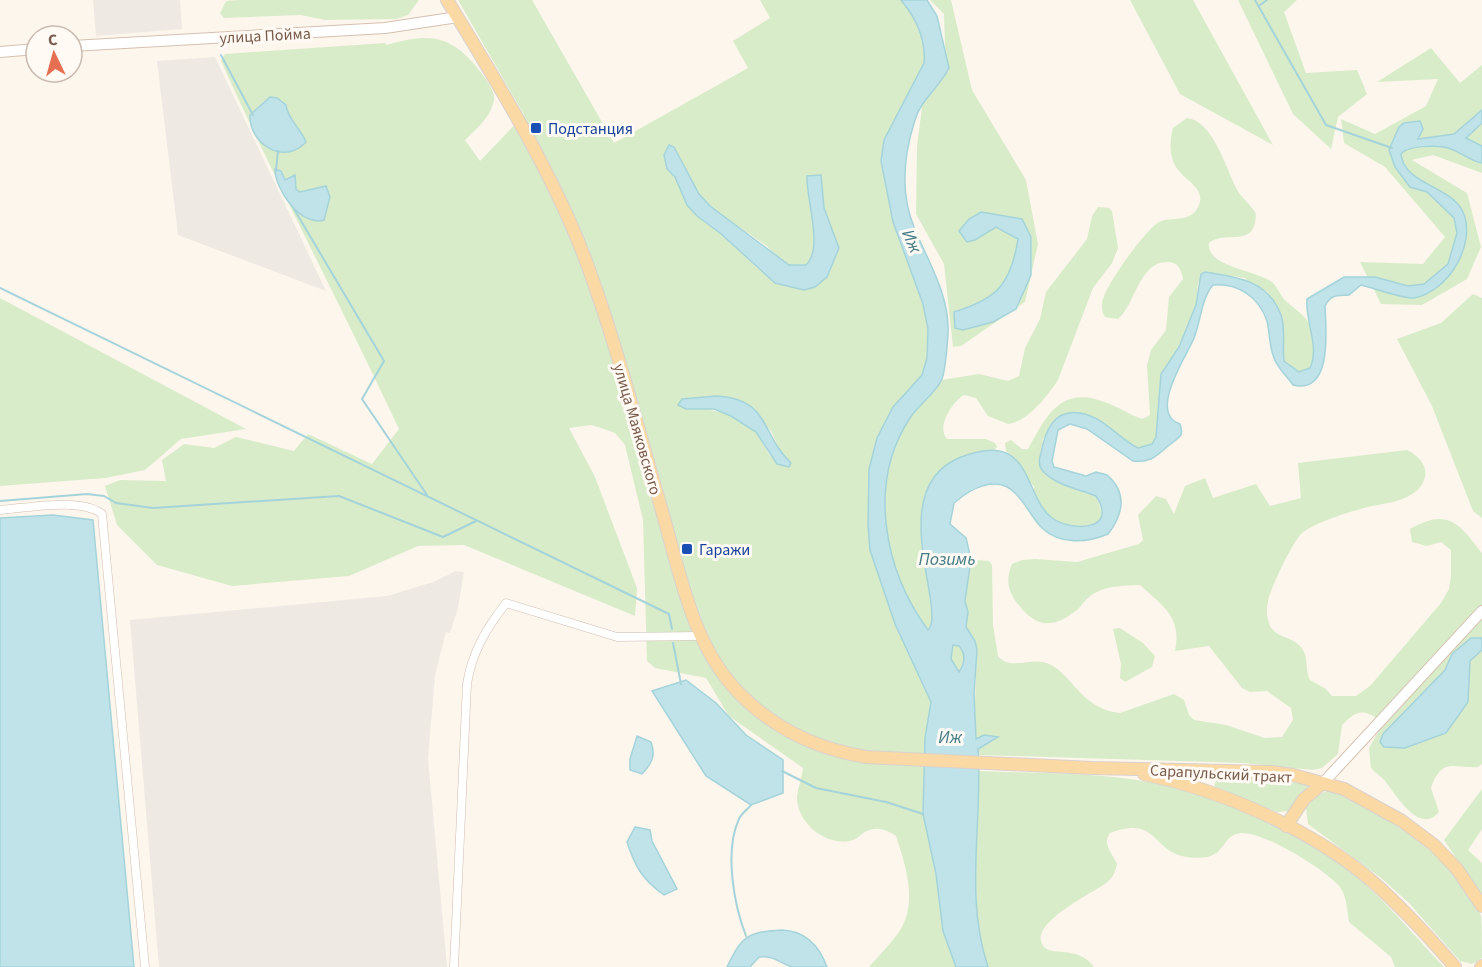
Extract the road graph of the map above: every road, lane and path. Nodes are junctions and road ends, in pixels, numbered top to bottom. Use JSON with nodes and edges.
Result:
{"nodes":[{"id":1,"x":447,"y":0,"type":"edge"},
{"id":2,"x":458,"y":17,"type":"junction"},
{"id":3,"x":84,"y":45,"type":"edge"},
{"id":4,"x":24,"y":50,"type":"edge"},
{"id":5,"x":0,"y":52,"type":"edge"},
{"id":6,"x":0,"y":510,"type":"edge"},
{"id":7,"x":1482,"y":611,"type":"edge"},
{"id":8,"x":700,"y":636,"type":"junction"},
{"id":9,"x":907,"y":761,"type":"joint"},
{"id":10,"x":1092,"y":768,"type":"junction"},
{"id":11,"x":1323,"y":783,"type":"junction"},
{"id":12,"x":1286,"y":826,"type":"junction"},
{"id":13,"x":1482,"y":906,"type":"edge"},
{"id":14,"x":145,"y":967,"type":"edge"},
{"id":15,"x":454,"y":967,"type":"edge"},
{"id":16,"x":1455,"y":967,"type":"edge"}],
"edges":[{"from":1,"to":2,"type":"main road","name":"улица Маяковского"},
{"from":2,"to":3,"type":"main road","name":"улица Пойма"},
{"from":2,"to":8,"type":"main road","name":"улица Маяковского"},
{"from":4,"to":5,"type":"main road"},
{"from":6,"to":14,"type":"street"},
{"from":7,"to":11,"type":"main road"},
{"from":8,"to":9,"type":"main road","name":"улица Маяковского"},
{"from":8,"to":15,"type":"street"},
{"from":9,"to":10,"type":"main road","name":"Сарапульский тракт"},
{"from":10,"to":11,"type":"main road","name":"Сарапульский тракт"},
{"from":10,"to":12,"type":"main road","name":"Сарапульский тракт"},
{"from":11,"to":12,"type":"main road"},
{"from":11,"to":13,"type":"main road","name":"Сарапульский тракт"},
{"from":12,"to":16,"type":"main road","name":"Сарапульский тракт"}]}
